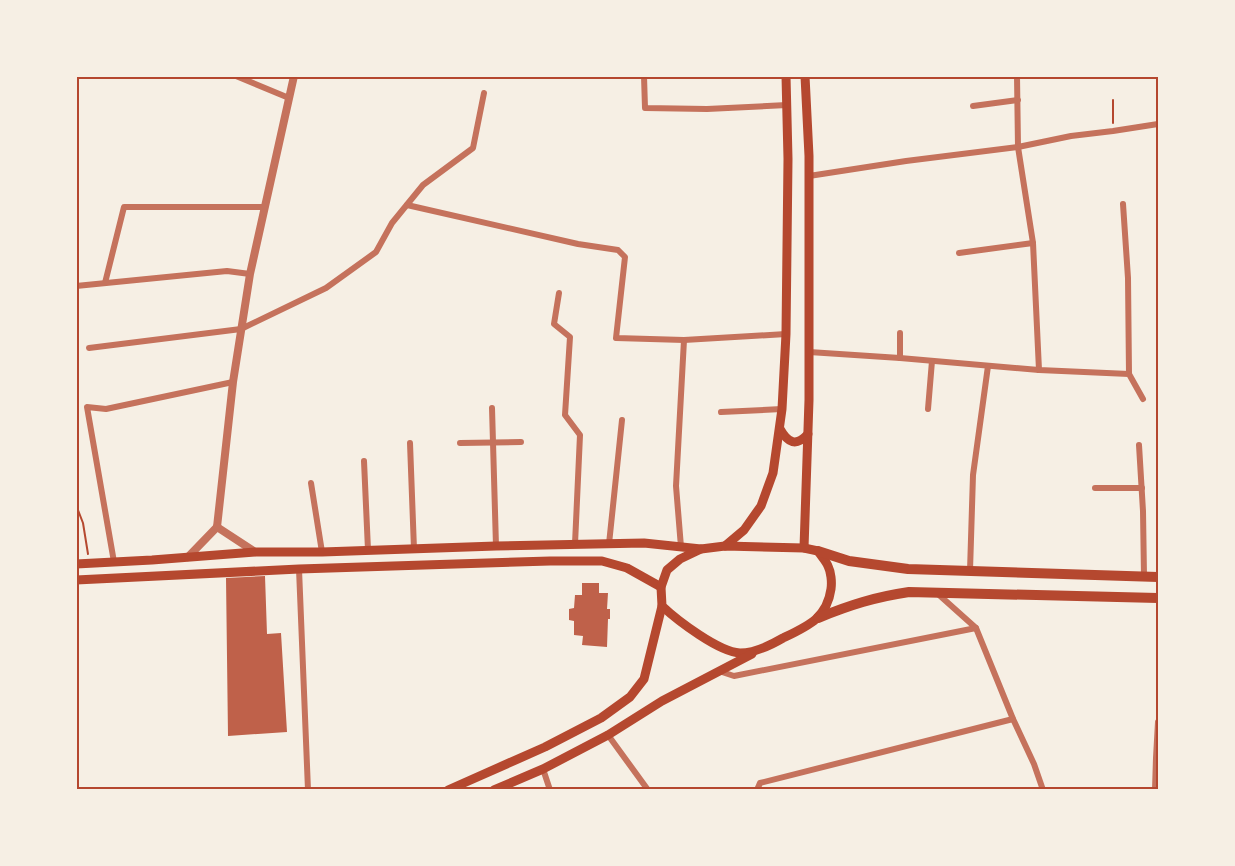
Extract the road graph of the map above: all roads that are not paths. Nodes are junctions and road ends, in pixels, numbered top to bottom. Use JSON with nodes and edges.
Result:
{"nodes":[{"id":1,"x":236,"y":76,"type":"edge"},
{"id":2,"x":294,"y":76,"type":"edge"},
{"id":3,"x":644,"y":76,"type":"edge"},
{"id":4,"x":786,"y":76,"type":"edge"},
{"id":5,"x":805,"y":76,"type":"edge"},
{"id":6,"x":1017,"y":76,"type":"edge"},
{"id":7,"x":484,"y":93,"type":"dead end"},
{"id":8,"x":289,"y":98,"type":"junction"},
{"id":9,"x":1018,"y":100,"type":"junction"},
{"id":10,"x":787,"y":105,"type":"junction"},
{"id":11,"x":974,"y":106,"type":"dead end"},
{"id":12,"x":1158,"y":124,"type":"edge"},
{"id":13,"x":1018,"y":147,"type":"junction"},
{"id":14,"x":809,"y":176,"type":"junction"},
{"id":15,"x":1123,"y":204,"type":"dead end"},
{"id":16,"x":407,"y":205,"type":"junction"},
{"id":17,"x":265,"y":207,"type":"junction"},
{"id":18,"x":1033,"y":243,"type":"junction"},
{"id":19,"x":959,"y":253,"type":"dead end"},
{"id":20,"x":250,"y":274,"type":"junction"},
{"id":21,"x":105,"y":283,"type":"junction"},
{"id":22,"x":76,"y":286,"type":"edge"},
{"id":23,"x":559,"y":293,"type":"dead end"},
{"id":24,"x":241,"y":329,"type":"junction"},
{"id":25,"x":900,"y":333,"type":"dead end"},
{"id":26,"x":786,"y":334,"type":"junction"},
{"id":27,"x":684,"y":340,"type":"junction"},
{"id":28,"x":89,"y":348,"type":"dead end"},
{"id":29,"x":809,"y":352,"type":"junction"},
{"id":30,"x":900,"y":358,"type":"junction"},
{"id":31,"x":932,"y":361,"type":"junction"},
{"id":32,"x":988,"y":366,"type":"junction"},
{"id":33,"x":1039,"y":370,"type":"junction"},
{"id":34,"x":1129,"y":374,"type":"junction"},
{"id":35,"x":232,"y":382,"type":"junction"},
{"id":36,"x":1143,"y":399,"type":"dead end"},
{"id":37,"x":492,"y":408,"type":"dead end"},
{"id":38,"x":782,"y":409,"type":"junction"},
{"id":39,"x":928,"y":409,"type":"dead end"},
{"id":40,"x":721,"y":412,"type":"dead end"},
{"id":41,"x":622,"y":420,"type":"dead end"},
{"id":42,"x":780,"y":429,"type":"junction"},
{"id":43,"x":808,"y":434,"type":"junction"},
{"id":44,"x":521,"y":442,"type":"dead end"},
{"id":45,"x":410,"y":443,"type":"dead end"},
{"id":46,"x":460,"y":443,"type":"dead end"},
{"id":47,"x":493,"y":444,"type":"junction"},
{"id":48,"x":1138,"y":446,"type":"dead end"},
{"id":49,"x":364,"y":461,"type":"dead end"},
{"id":50,"x":311,"y":483,"type":"dead end"},
{"id":51,"x":1095,"y":488,"type":"dead end"},
{"id":52,"x":1142,"y":488,"type":"junction"},
{"id":53,"x":217,"y":527,"type":"junction"},
{"id":54,"x":575,"y":544,"type":"junction"},
{"id":55,"x":609,"y":544,"type":"junction"},
{"id":56,"x":496,"y":546,"type":"junction"},
{"id":57,"x":724,"y":546,"type":"junction"},
{"id":58,"x":681,"y":547,"type":"junction"},
{"id":59,"x":804,"y":548,"type":"junction"},
{"id":60,"x":414,"y":549,"type":"junction"},
{"id":61,"x":701,"y":549,"type":"junction"},
{"id":62,"x":368,"y":550,"type":"junction"},
{"id":63,"x":818,"y":551,"type":"junction"},
{"id":64,"x":255,"y":552,"type":"junction"},
{"id":65,"x":322,"y":552,"type":"junction"},
{"id":66,"x":188,"y":557,"type":"junction"},
{"id":67,"x":114,"y":562,"type":"junction"},
{"id":68,"x":76,"y":564,"type":"edge"},
{"id":69,"x":299,"y":569,"type":"junction"},
{"id":70,"x":970,"y":572,"type":"junction"},
{"id":71,"x":1144,"y":576,"type":"junction"},
{"id":72,"x":1158,"y":577,"type":"edge"},
{"id":73,"x":76,"y":580,"type":"edge"},
{"id":74,"x":661,"y":586,"type":"junction"},
{"id":75,"x":935,"y":592,"type":"junction"},
{"id":76,"x":1158,"y":598,"type":"edge"},
{"id":77,"x":662,"y":606,"type":"junction"},
{"id":78,"x":818,"y":618,"type":"junction"},
{"id":79,"x":976,"y":628,"type":"junction"},
{"id":80,"x":763,"y":648,"type":"junction"},
{"id":81,"x":719,"y":671,"type":"junction"},
{"id":82,"x":1013,"y":720,"type":"junction"},
{"id":83,"x":1158,"y":722,"type":"edge"},
{"id":84,"x":608,"y":735,"type":"junction"},
{"id":85,"x":543,"y":769,"type":"junction"},
{"id":86,"x":308,"y":789,"type":"edge"},
{"id":87,"x":447,"y":789,"type":"edge"},
{"id":88,"x":494,"y":789,"type":"edge"},
{"id":89,"x":550,"y":789,"type":"edge"},
{"id":90,"x":648,"y":789,"type":"edge"},
{"id":91,"x":757,"y":789,"type":"edge"},
{"id":92,"x":1043,"y":789,"type":"edge"},
{"id":93,"x":1155,"y":789,"type":"edge"}],
"edges":[{"from":1,"to":8,"type":"street"},
{"from":2,"to":8,"type":"street"},
{"from":3,"to":10,"type":"street"},
{"from":4,"to":10,"type":"main road"},
{"from":5,"to":14,"type":"main road"},
{"from":6,"to":9,"type":"street"},
{"from":7,"to":16,"type":"street"},
{"from":8,"to":17,"type":"street"},
{"from":9,"to":11,"type":"street"},
{"from":9,"to":13,"type":"street"},
{"from":10,"to":26,"type":"main road"},
{"from":12,"to":13,"type":"street"},
{"from":13,"to":14,"type":"street"},
{"from":13,"to":18,"type":"street"},
{"from":14,"to":29,"type":"main road"},
{"from":15,"to":34,"type":"street"},
{"from":16,"to":24,"type":"street"},
{"from":16,"to":27,"type":"street"},
{"from":17,"to":20,"type":"street"},
{"from":17,"to":21,"type":"street"},
{"from":18,"to":19,"type":"street"},
{"from":18,"to":33,"type":"street"},
{"from":20,"to":21,"type":"street"},
{"from":20,"to":24,"type":"street"},
{"from":21,"to":22,"type":"street"},
{"from":23,"to":54,"type":"street"},
{"from":24,"to":28,"type":"street"},
{"from":24,"to":35,"type":"street"},
{"from":25,"to":30,"type":"street"},
{"from":26,"to":27,"type":"street"},
{"from":26,"to":38,"type":"main road"},
{"from":27,"to":58,"type":"street"},
{"from":29,"to":30,"type":"street"},
{"from":29,"to":43,"type":"main road"},
{"from":30,"to":31,"type":"street"},
{"from":31,"to":32,"type":"street"},
{"from":31,"to":39,"type":"street"},
{"from":32,"to":33,"type":"street"},
{"from":32,"to":70,"type":"street"},
{"from":33,"to":34,"type":"street"},
{"from":34,"to":36,"type":"street"},
{"from":35,"to":53,"type":"street"},
{"from":35,"to":67,"type":"street"},
{"from":37,"to":47,"type":"street"},
{"from":38,"to":40,"type":"street"},
{"from":38,"to":42,"type":"main road"},
{"from":41,"to":55,"type":"street"},
{"from":42,"to":43,"type":"main road"},
{"from":42,"to":57,"type":"main road"},
{"from":43,"to":59,"type":"main road"},
{"from":44,"to":47,"type":"street"},
{"from":45,"to":60,"type":"street"},
{"from":46,"to":47,"type":"street"},
{"from":47,"to":56,"type":"street"},
{"from":48,"to":52,"type":"street"},
{"from":49,"to":62,"type":"street"},
{"from":50,"to":65,"type":"street"},
{"from":51,"to":52,"type":"street"},
{"from":52,"to":71,"type":"street"},
{"from":53,"to":64,"type":"street"},
{"from":53,"to":66,"type":"street"},
{"from":54,"to":55,"type":"main road"},
{"from":54,"to":56,"type":"main road"},
{"from":55,"to":58,"type":"main road"},
{"from":56,"to":60,"type":"main road"},
{"from":57,"to":59,"type":"main road"},
{"from":57,"to":61,"type":"main road"},
{"from":58,"to":61,"type":"main road"},
{"from":59,"to":63,"type":"main road"},
{"from":60,"to":62,"type":"main road"},
{"from":61,"to":74,"type":"main road"},
{"from":62,"to":65,"type":"main road"},
{"from":63,"to":70,"type":"highway"},
{"from":63,"to":78,"type":"main road"},
{"from":64,"to":65,"type":"main road"},
{"from":64,"to":66,"type":"main road"},
{"from":66,"to":67,"type":"main road"},
{"from":67,"to":68,"type":"main road"},
{"from":69,"to":73,"type":"main road"},
{"from":69,"to":74,"type":"main road"},
{"from":69,"to":86,"type":"street"},
{"from":70,"to":71,"type":"highway"},
{"from":71,"to":72,"type":"highway"},
{"from":74,"to":77,"type":"main road"},
{"from":75,"to":76,"type":"highway"},
{"from":75,"to":78,"type":"highway"},
{"from":75,"to":79,"type":"street"},
{"from":77,"to":80,"type":"main road"},
{"from":77,"to":87,"type":"main road"},
{"from":78,"to":80,"type":"main road"},
{"from":79,"to":81,"type":"street"},
{"from":79,"to":82,"type":"street"},
{"from":80,"to":81,"type":"main road"},
{"from":81,"to":84,"type":"main road"},
{"from":82,"to":91,"type":"street"},
{"from":82,"to":92,"type":"street"},
{"from":83,"to":93,"type":"street"},
{"from":84,"to":85,"type":"main road"},
{"from":84,"to":90,"type":"street"},
{"from":85,"to":88,"type":"main road"},
{"from":85,"to":89,"type":"street"}]}
